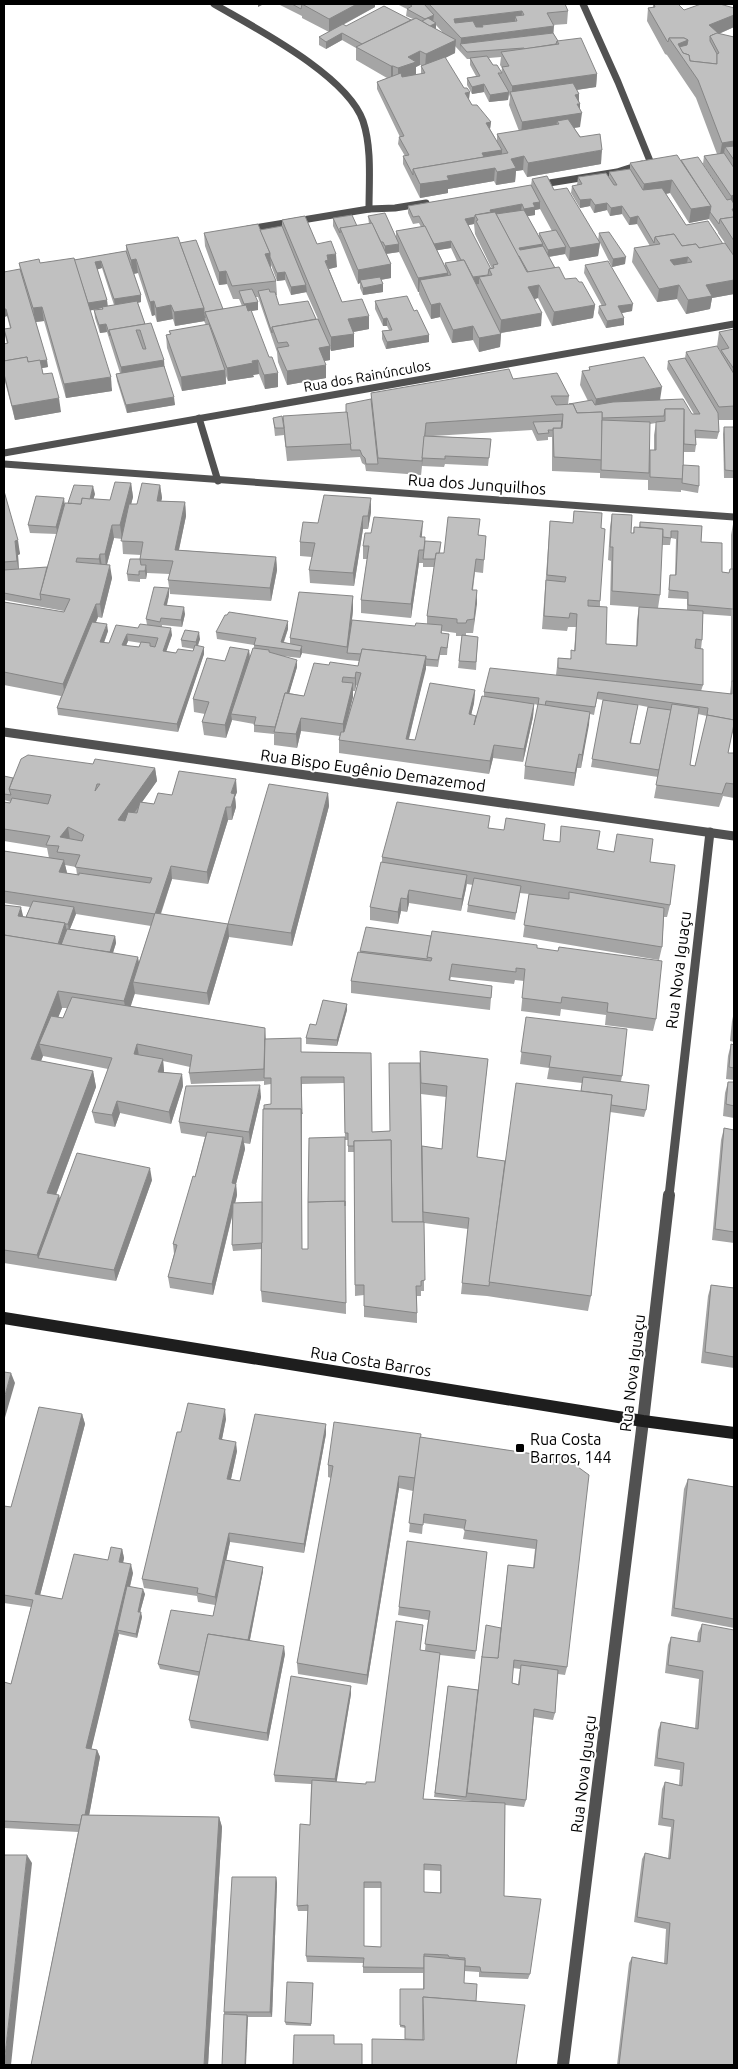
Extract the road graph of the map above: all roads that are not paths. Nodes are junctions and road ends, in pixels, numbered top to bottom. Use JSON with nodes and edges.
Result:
{"nodes":[{"id":1,"x":214,"y":4,"type":"edge"},
{"id":2,"x":583,"y":4,"type":"edge"},
{"id":3,"x":530,"y":186,"type":"edge"},
{"id":4,"x":434,"y":202,"type":"edge"},
{"id":5,"x":369,"y":209,"type":"junction"},
{"id":6,"x":242,"y":230,"type":"edge"},
{"id":7,"x":734,"y":324,"type":"edge"},
{"id":8,"x":199,"y":418,"type":"junction"},
{"id":9,"x":4,"y":453,"type":"edge"},
{"id":10,"x":4,"y":464,"type":"edge"},
{"id":11,"x":218,"y":481,"type":"junction"},
{"id":12,"x":734,"y":517,"type":"edge"},
{"id":13,"x":5,"y":734,"type":"edge"},
{"id":14,"x":710,"y":832,"type":"junction"},
{"id":15,"x":734,"y":836,"type":"edge"},
{"id":16,"x":4,"y":1318,"type":"edge"},
{"id":17,"x":643,"y":1421,"type":"junction"},
{"id":18,"x":734,"y":1433,"type":"edge"},
{"id":19,"x":563,"y":2065,"type":"edge"}],
"edges":[{"from":1,"to":5,"type":"street"},
{"from":2,"to":3,"type":"street"},
{"from":4,"to":5,"type":"street"},
{"from":5,"to":6,"type":"street"},
{"from":7,"to":8,"type":"street","name":"Rua dos Rainúnculos"},
{"from":8,"to":9,"type":"street","name":"Rua dos Rainúnculos"},
{"from":8,"to":11,"type":"street"},
{"from":10,"to":11,"type":"street","name":"Rua dos Junquilhos"},
{"from":11,"to":12,"type":"street","name":"Rua dos Junquilhos"},
{"from":13,"to":14,"type":"street","name":"Rua Bispo Eugênio Demazemod"},
{"from":14,"to":15,"type":"street","name":"Rua Bispo Eugênio Demazemod"},
{"from":14,"to":17,"type":"street","name":"Rua Nova Iguaçu"},
{"from":16,"to":17,"type":"main road","name":"Rua Costa Barros"},
{"from":17,"to":18,"type":"main road","name":"Rua Costa Barros"},
{"from":17,"to":19,"type":"street","name":"Rua Nova Iguaçu"}]}
